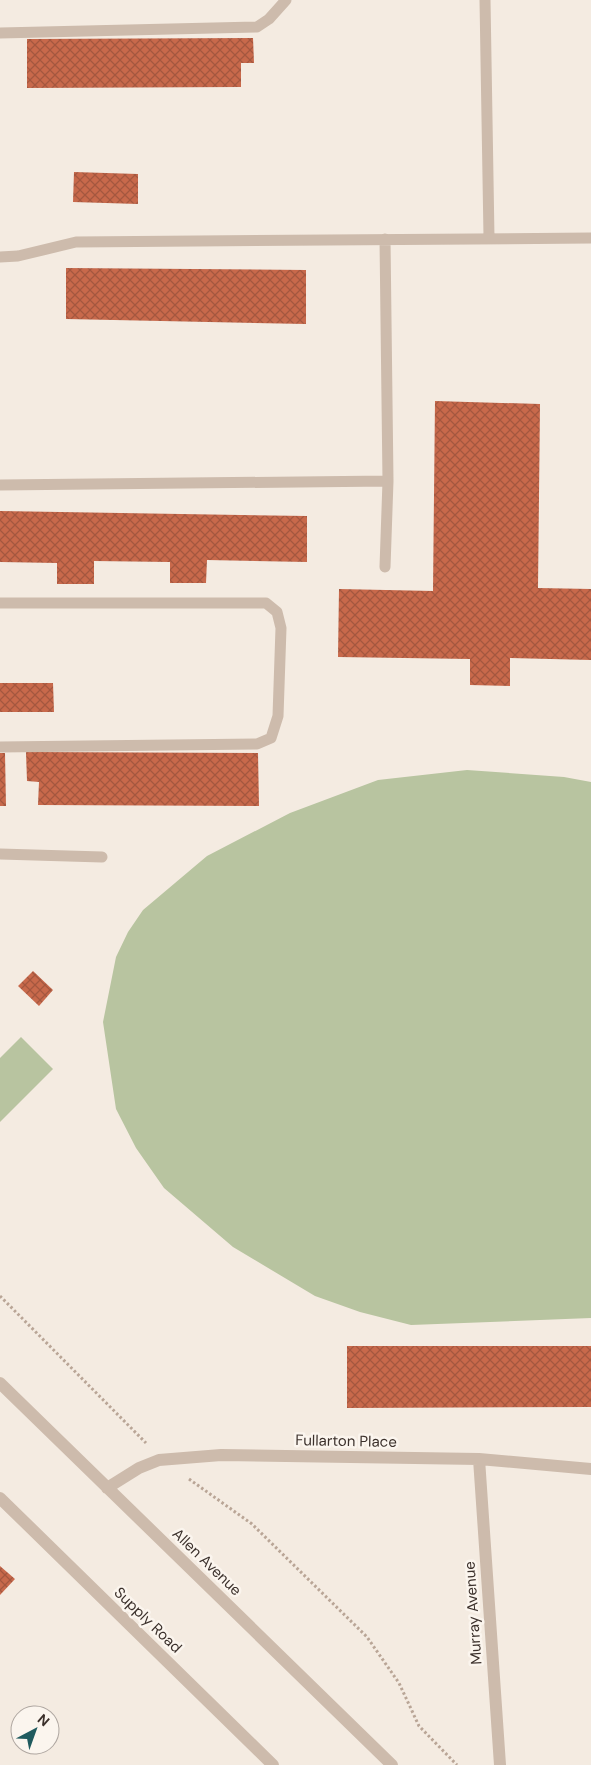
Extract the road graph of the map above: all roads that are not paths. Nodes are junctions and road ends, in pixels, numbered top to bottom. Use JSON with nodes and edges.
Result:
{"nodes":[{"id":1,"x":286,"y":0,"type":"edge"},
{"id":2,"x":485,"y":0,"type":"edge"},
{"id":3,"x":0,"y":32,"type":"edge"},
{"id":4,"x":488,"y":238,"type":"junction"},
{"id":5,"x":591,"y":238,"type":"edge"},
{"id":6,"x":385,"y":239,"type":"junction"},
{"id":7,"x":0,"y":258,"type":"edge"},
{"id":8,"x":388,"y":481,"type":"junction"},
{"id":9,"x":0,"y":485,"type":"edge"},
{"id":10,"x":385,"y":567,"type":"dead end"},
{"id":11,"x":0,"y":602,"type":"edge"},
{"id":12,"x":0,"y":747,"type":"edge"},
{"id":13,"x":0,"y":854,"type":"edge"},
{"id":14,"x":102,"y":857,"type":"dead end"},
{"id":15,"x":0,"y":1383,"type":"edge"},
{"id":16,"x":479,"y":1459,"type":"junction"},
{"id":17,"x":591,"y":1469,"type":"edge"},
{"id":18,"x":107,"y":1488,"type":"junction"},
{"id":19,"x":0,"y":1498,"type":"edge"},
{"id":20,"x":273,"y":1765,"type":"edge"},
{"id":21,"x":392,"y":1765,"type":"edge"},
{"id":22,"x":500,"y":1765,"type":"edge"}],
"edges":[{"from":1,"to":3,"type":"lane"},
{"from":2,"to":4,"type":"lane"},
{"from":4,"to":5,"type":"lane"},
{"from":4,"to":6,"type":"lane"},
{"from":6,"to":7,"type":"lane"},
{"from":6,"to":8,"type":"lane"},
{"from":8,"to":9,"type":"lane"},
{"from":8,"to":10,"type":"lane"},
{"from":11,"to":12,"type":"lane"},
{"from":13,"to":14,"type":"lane"},
{"from":15,"to":18,"type":"street","name":"Allen Avenue"},
{"from":16,"to":17,"type":"street","name":"Fullarton Place"},
{"from":16,"to":18,"type":"street","name":"Fullarton Place"},
{"from":16,"to":22,"type":"street","name":"Murray Avenue"},
{"from":18,"to":21,"type":"street","name":"Allen Avenue"},
{"from":19,"to":20,"type":"street","name":"Supply Road"}]}
